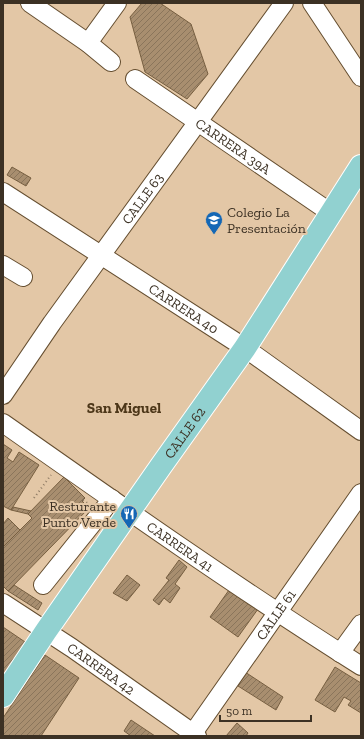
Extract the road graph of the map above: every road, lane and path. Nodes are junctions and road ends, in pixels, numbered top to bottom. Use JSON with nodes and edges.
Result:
{"nodes":[{"id":1,"x":30,"y":3,"type":"edge"},
{"id":2,"x":116,"y":3,"type":"edge"},
{"id":3,"x":284,"y":3,"type":"edge"},
{"id":4,"x":312,"y":3,"type":"edge"},
{"id":5,"x":88,"y":43,"type":"junction"},
{"id":6,"x":111,"y":62,"type":"dead end"},
{"id":7,"x":360,"y":74,"type":"edge"},
{"id":8,"x":135,"y":79,"type":"dead end"},
{"id":9,"x":197,"y":123,"type":"junction"},
{"id":10,"x":361,"y":166,"type":"edge"},
{"id":11,"x":3,"y":192,"type":"edge"},
{"id":12,"x":331,"y":213,"type":"junction"},
{"id":13,"x":101,"y":256,"type":"junction"},
{"id":14,"x":3,"y":265,"type":"edge"},
{"id":15,"x":23,"y":277,"type":"dead end"},
{"id":16,"x":245,"y":348,"type":"junction"},
{"id":17,"x":3,"y":395,"type":"edge"},
{"id":18,"x":3,"y":423,"type":"edge"},
{"id":19,"x":361,"y":431,"type":"edge"},
{"id":20,"x":52,"y":472,"type":"dead end"},
{"id":21,"x":361,"y":493,"type":"edge"},
{"id":22,"x":34,"y":498,"type":"dead end"},
{"id":23,"x":112,"y":499,"type":"junction"},
{"id":24,"x":130,"y":512,"type":"junction"},
{"id":25,"x":43,"y":585,"type":"dead end"},
{"id":26,"x":3,"y":603,"type":"edge"},
{"id":27,"x":278,"y":613,"type":"junction"},
{"id":28,"x":361,"y":624,"type":"edge"},
{"id":29,"x":46,"y":631,"type":"junction"},
{"id":30,"x":340,"y":653,"type":"junction"},
{"id":31,"x":361,"y":666,"type":"edge"},
{"id":32,"x":3,"y":696,"type":"edge"},
{"id":33,"x":194,"y":735,"type":"edge"}],
"edges":[{"from":1,"to":5,"type":"street"},
{"from":2,"to":5,"type":"street"},
{"from":3,"to":9,"type":"street","name":"CALLE 63"},
{"from":4,"to":7,"type":"street"},
{"from":5,"to":6,"type":"street"},
{"from":8,"to":9,"type":"street","name":"CARRERA 39A"},
{"from":9,"to":12,"type":"street","name":"CARRERA 39A"},
{"from":9,"to":13,"type":"street","name":"CALLE 63"},
{"from":10,"to":12,"type":"main road","name":"CALLE 62"},
{"from":11,"to":13,"type":"street","name":"CARRERA 40"},
{"from":12,"to":16,"type":"main road","name":"CALLE 62"},
{"from":13,"to":16,"type":"street","name":"CARRERA 40"},
{"from":13,"to":17,"type":"street","name":"CALLE 63"},
{"from":14,"to":15,"type":"street"},
{"from":16,"to":19,"type":"street","name":"CARRERA 40"},
{"from":16,"to":24,"type":"main road","name":"CALLE 62"},
{"from":18,"to":23,"type":"street","name":"CARRERA 41"},
{"from":20,"to":22,"type":"path"},
{"from":21,"to":27,"type":"street","name":"CALLE 61"},
{"from":23,"to":24,"type":"street","name":"CARRERA 41"},
{"from":23,"to":25,"type":"street"},
{"from":24,"to":27,"type":"street","name":"CARRERA 41"},
{"from":24,"to":29,"type":"main road","name":"CALLE 62"},
{"from":26,"to":29,"type":"street","name":"CARRERA 42"},
{"from":27,"to":30,"type":"street","name":"CARRERA 41"},
{"from":27,"to":33,"type":"street","name":"CALLE 61"},
{"from":28,"to":30,"type":"street"},
{"from":29,"to":32,"type":"main road","name":"CALLE 62"},
{"from":29,"to":33,"type":"street","name":"CARRERA 42"},
{"from":30,"to":31,"type":"street","name":"CARRERA 41"}]}
